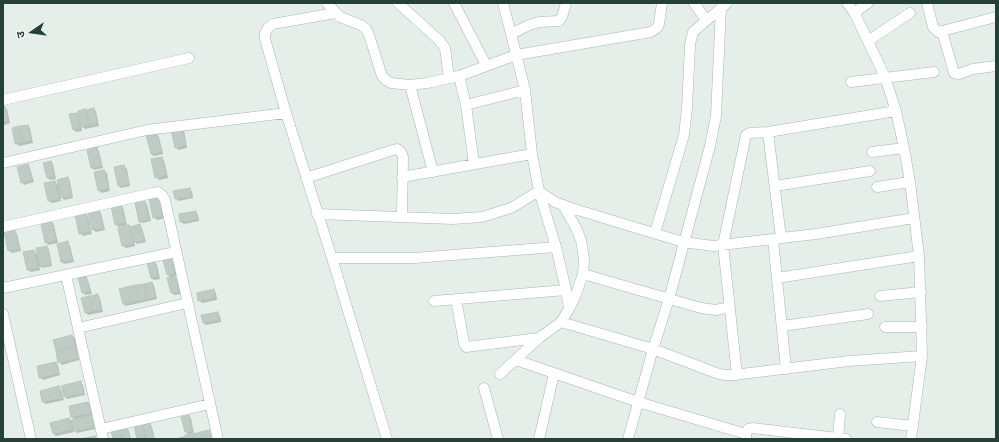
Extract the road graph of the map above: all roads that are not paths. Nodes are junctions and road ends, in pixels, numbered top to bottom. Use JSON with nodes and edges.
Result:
{"nodes":[{"id":1,"x":326,"y":3,"type":"edge"},
{"id":2,"x":398,"y":3,"type":"edge"},
{"id":3,"x":454,"y":3,"type":"edge"},
{"id":4,"x":503,"y":3,"type":"edge"},
{"id":5,"x":566,"y":3,"type":"edge"},
{"id":6,"x":662,"y":3,"type":"edge"},
{"id":7,"x":694,"y":3,"type":"edge"},
{"id":8,"x":847,"y":3,"type":"edge"},
{"id":9,"x":868,"y":3,"type":"edge"},
{"id":10,"x":927,"y":3,"type":"edge"},
{"id":11,"x":724,"y":5,"type":"edge"},
{"id":12,"x":335,"y":13,"type":"junction"},
{"id":13,"x":854,"y":13,"type":"junction"},
{"id":14,"x":910,"y":13,"type":"dead end"},
{"id":15,"x":996,"y":17,"type":"edge"},
{"id":16,"x":706,"y":20,"type":"junction"},
{"id":17,"x":942,"y":31,"type":"junction"},
{"id":18,"x":511,"y":34,"type":"junction"},
{"id":19,"x":868,"y":41,"type":"junction"},
{"id":20,"x":516,"y":55,"type":"junction"},
{"id":21,"x":189,"y":58,"type":"dead end"},
{"id":22,"x":486,"y":65,"type":"junction"},
{"id":23,"x":996,"y":66,"type":"edge"},
{"id":24,"x":934,"y":72,"type":"dead end"},
{"id":25,"x":454,"y":77,"type":"junction"},
{"id":26,"x":885,"y":77,"type":"junction"},
{"id":27,"x":851,"y":82,"type":"dead end"},
{"id":28,"x":410,"y":85,"type":"junction"},
{"id":29,"x":525,"y":90,"type":"junction"},
{"id":30,"x":3,"y":100,"type":"edge"},
{"id":31,"x":466,"y":105,"type":"junction"},
{"id":32,"x":896,"y":111,"type":"junction"},
{"id":33,"x":286,"y":112,"type":"junction"},
{"id":34,"x":768,"y":132,"type":"junction"},
{"id":35,"x":904,"y":148,"type":"junction"},
{"id":36,"x":872,"y":152,"type":"dead end"},
{"id":37,"x":532,"y":154,"type":"junction"},
{"id":38,"x":3,"y":162,"type":"edge"},
{"id":39,"x":474,"y":164,"type":"junction"},
{"id":40,"x":870,"y":171,"type":"dead end"},
{"id":41,"x":433,"y":172,"type":"junction"},
{"id":42,"x":402,"y":177,"type":"junction"},
{"id":43,"x":306,"y":178,"type":"junction"},
{"id":44,"x":910,"y":182,"type":"junction"},
{"id":45,"x":775,"y":186,"type":"junction"},
{"id":46,"x":877,"y":187,"type":"dead end"},
{"id":47,"x":539,"y":191,"type":"junction"},
{"id":48,"x":563,"y":205,"type":"junction"},
{"id":49,"x":318,"y":214,"type":"junction"},
{"id":50,"x":402,"y":217,"type":"junction"},
{"id":51,"x":914,"y":218,"type":"junction"},
{"id":52,"x":3,"y":227,"type":"edge"},
{"id":53,"x":655,"y":233,"type":"junction"},
{"id":54,"x":777,"y":238,"type":"junction"},
{"id":55,"x":683,"y":242,"type":"junction"},
{"id":56,"x":723,"y":246,"type":"junction"},
{"id":57,"x":556,"y":247,"type":"junction"},
{"id":58,"x":176,"y":252,"type":"junction"},
{"id":59,"x":919,"y":256,"type":"junction"},
{"id":60,"x":332,"y":258,"type":"junction"},
{"id":61,"x":583,"y":274,"type":"junction"},
{"id":62,"x":66,"y":275,"type":"junction"},
{"id":63,"x":777,"y":278,"type":"junction"},
{"id":64,"x":3,"y":288,"type":"edge"},
{"id":65,"x":566,"y":290,"type":"junction"},
{"id":66,"x":921,"y":292,"type":"junction"},
{"id":67,"x":880,"y":296,"type":"dead end"},
{"id":68,"x":456,"y":299,"type":"junction"},
{"id":69,"x":669,"y":299,"type":"junction"},
{"id":70,"x":434,"y":301,"type":"dead end"},
{"id":71,"x":188,"y":303,"type":"junction"},
{"id":72,"x":730,"y":307,"type":"junction"},
{"id":73,"x":568,"y":309,"type":"junction"},
{"id":74,"x":3,"y":314,"type":"edge"},
{"id":75,"x":868,"y":314,"type":"dead end"},
{"id":76,"x":560,"y":322,"type":"junction"},
{"id":77,"x":782,"y":326,"type":"junction"},
{"id":78,"x":885,"y":327,"type":"dead end"},
{"id":79,"x":922,"y":327,"type":"junction"},
{"id":80,"x":78,"y":328,"type":"junction"},
{"id":81,"x":540,"y":338,"type":"junction"},
{"id":82,"x":653,"y":349,"type":"junction"},
{"id":83,"x":922,"y":356,"type":"junction"},
{"id":84,"x":516,"y":360,"type":"junction"},
{"id":85,"x":786,"y":369,"type":"junction"},
{"id":86,"x":500,"y":374,"type":"dead end"},
{"id":87,"x":554,"y":374,"type":"junction"},
{"id":88,"x":737,"y":375,"type":"junction"},
{"id":89,"x":484,"y":388,"type":"dead end"},
{"id":90,"x":638,"y":402,"type":"junction"},
{"id":91,"x":210,"y":404,"type":"junction"},
{"id":92,"x":840,"y":414,"type":"dead end"},
{"id":93,"x":877,"y":422,"type":"dead end"},
{"id":94,"x":913,"y":426,"type":"junction"},
{"id":95,"x":102,"y":434,"type":"edge"},
{"id":96,"x":746,"y":437,"type":"edge"},
{"id":97,"x":31,"y":439,"type":"edge"},
{"id":98,"x":218,"y":439,"type":"edge"},
{"id":99,"x":387,"y":439,"type":"edge"},
{"id":100,"x":498,"y":439,"type":"edge"},
{"id":101,"x":539,"y":439,"type":"edge"},
{"id":102,"x":628,"y":439,"type":"edge"},
{"id":103,"x":841,"y":439,"type":"edge"},
{"id":104,"x":911,"y":439,"type":"edge"}],
"edges":[{"from":1,"to":12,"type":"street"},
{"from":2,"to":25,"type":"street"},
{"from":3,"to":22,"type":"street"},
{"from":4,"to":18,"type":"street"},
{"from":5,"to":18,"type":"street"},
{"from":6,"to":20,"type":"street"},
{"from":7,"to":16,"type":"street"},
{"from":8,"to":13,"type":"street"},
{"from":9,"to":13,"type":"street"},
{"from":10,"to":17,"type":"street"},
{"from":11,"to":16,"type":"street"},
{"from":11,"to":55,"type":"street"},
{"from":12,"to":28,"type":"street"},
{"from":12,"to":33,"type":"street"},
{"from":13,"to":19,"type":"street"},
{"from":14,"to":19,"type":"street"},
{"from":15,"to":17,"type":"street"},
{"from":16,"to":53,"type":"street"},
{"from":17,"to":23,"type":"street"},
{"from":18,"to":20,"type":"street"},
{"from":19,"to":26,"type":"street"},
{"from":20,"to":22,"type":"street"},
{"from":20,"to":29,"type":"street"},
{"from":21,"to":30,"type":"street"},
{"from":22,"to":25,"type":"street"},
{"from":24,"to":26,"type":"street"},
{"from":25,"to":28,"type":"street"},
{"from":25,"to":31,"type":"street"},
{"from":26,"to":27,"type":"street"},
{"from":26,"to":32,"type":"street"},
{"from":28,"to":41,"type":"street"},
{"from":29,"to":31,"type":"street"},
{"from":29,"to":37,"type":"street"},
{"from":31,"to":39,"type":"street"},
{"from":32,"to":34,"type":"street"},
{"from":32,"to":35,"type":"street"},
{"from":33,"to":38,"type":"street"},
{"from":33,"to":43,"type":"street"},
{"from":34,"to":45,"type":"street"},
{"from":34,"to":56,"type":"street"},
{"from":35,"to":36,"type":"street"},
{"from":35,"to":44,"type":"street"},
{"from":37,"to":39,"type":"street"},
{"from":37,"to":47,"type":"street"},
{"from":39,"to":41,"type":"street"},
{"from":40,"to":45,"type":"street"},
{"from":41,"to":42,"type":"street"},
{"from":42,"to":43,"type":"street"},
{"from":42,"to":50,"type":"street"},
{"from":43,"to":49,"type":"street"},
{"from":44,"to":46,"type":"street"},
{"from":44,"to":51,"type":"street"},
{"from":45,"to":54,"type":"street"},
{"from":47,"to":48,"type":"street"},
{"from":47,"to":50,"type":"street"},
{"from":47,"to":57,"type":"street"},
{"from":48,"to":53,"type":"street"},
{"from":48,"to":61,"type":"street"},
{"from":49,"to":50,"type":"street"},
{"from":49,"to":60,"type":"street"},
{"from":51,"to":54,"type":"street"},
{"from":51,"to":59,"type":"street"},
{"from":52,"to":58,"type":"street"},
{"from":53,"to":55,"type":"street"},
{"from":54,"to":56,"type":"street"},
{"from":54,"to":63,"type":"street"},
{"from":55,"to":56,"type":"street"},
{"from":55,"to":69,"type":"street"},
{"from":56,"to":72,"type":"street"},
{"from":57,"to":60,"type":"street"},
{"from":57,"to":65,"type":"street"},
{"from":58,"to":62,"type":"street"},
{"from":58,"to":71,"type":"street"},
{"from":59,"to":63,"type":"street"},
{"from":59,"to":66,"type":"street"},
{"from":60,"to":99,"type":"street"},
{"from":61,"to":69,"type":"street"},
{"from":61,"to":73,"type":"street"},
{"from":62,"to":64,"type":"street"},
{"from":62,"to":80,"type":"street"},
{"from":63,"to":77,"type":"street"},
{"from":65,"to":68,"type":"street"},
{"from":65,"to":73,"type":"street"},
{"from":66,"to":67,"type":"street"},
{"from":66,"to":79,"type":"street"},
{"from":68,"to":70,"type":"street"},
{"from":68,"to":81,"type":"street"},
{"from":69,"to":72,"type":"street"},
{"from":69,"to":82,"type":"street"},
{"from":71,"to":80,"type":"street"},
{"from":71,"to":91,"type":"street"},
{"from":72,"to":88,"type":"street"},
{"from":73,"to":76,"type":"street"},
{"from":74,"to":97,"type":"street"},
{"from":75,"to":77,"type":"street"},
{"from":76,"to":81,"type":"street"},
{"from":76,"to":82,"type":"street"},
{"from":77,"to":85,"type":"street"},
{"from":78,"to":79,"type":"street"},
{"from":79,"to":83,"type":"street"},
{"from":80,"to":95,"type":"street"},
{"from":81,"to":84,"type":"street"},
{"from":82,"to":88,"type":"street"},
{"from":82,"to":90,"type":"street"},
{"from":83,"to":85,"type":"street"},
{"from":83,"to":94,"type":"street"},
{"from":84,"to":86,"type":"street"},
{"from":84,"to":87,"type":"street"},
{"from":85,"to":88,"type":"street"},
{"from":87,"to":90,"type":"street"},
{"from":87,"to":101,"type":"street"},
{"from":89,"to":100,"type":"street"},
{"from":90,"to":96,"type":"street"},
{"from":90,"to":102,"type":"street"},
{"from":91,"to":95,"type":"street"},
{"from":91,"to":98,"type":"street"},
{"from":92,"to":103,"type":"street"},
{"from":93,"to":94,"type":"street"},
{"from":94,"to":104,"type":"street"},
{"from":96,"to":103,"type":"street"}]}
